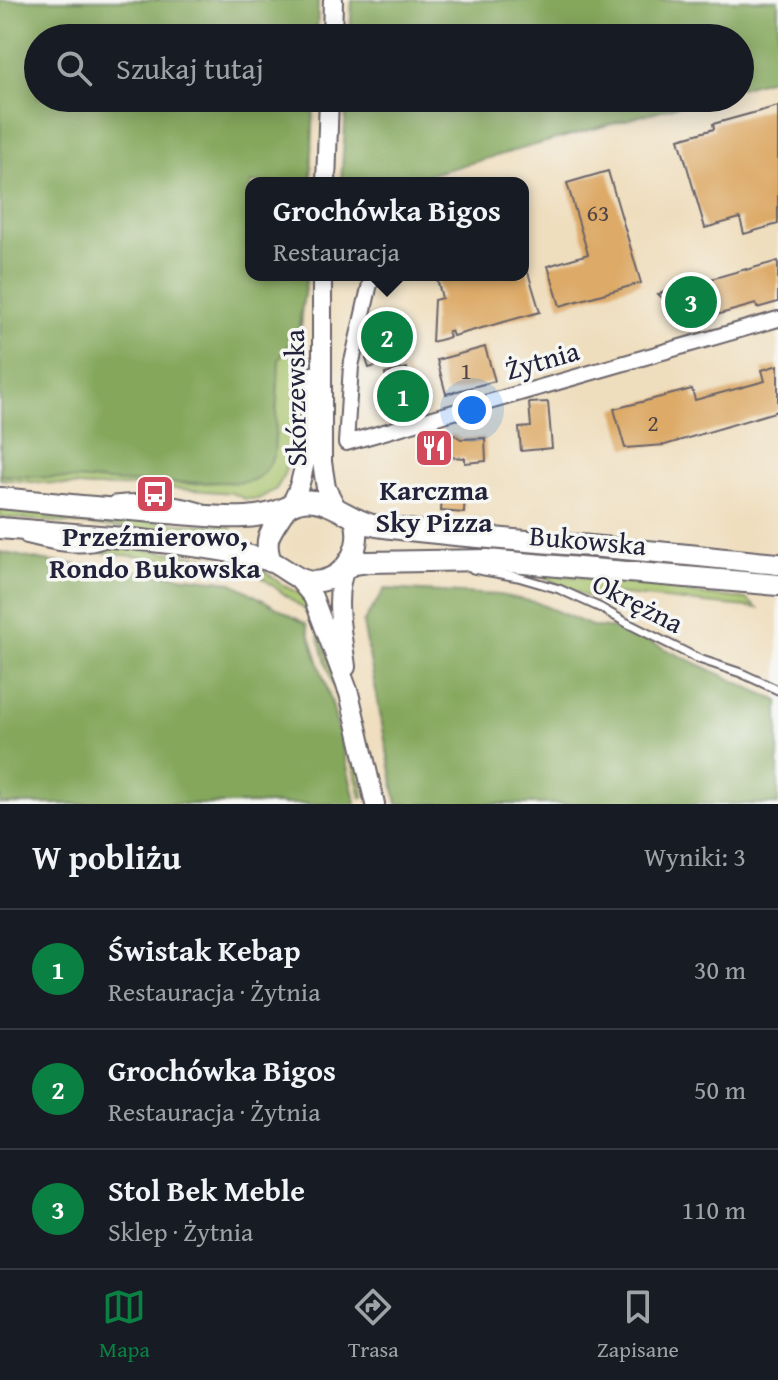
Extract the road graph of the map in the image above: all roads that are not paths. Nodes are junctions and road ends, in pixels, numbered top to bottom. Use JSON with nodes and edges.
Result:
{"nodes":[{"id":1,"x":333,"y":0,"type":"edge"},
{"id":2,"x":332,"y":24,"type":"edge"},
{"id":3,"x":329,"y":112,"type":"edge"},
{"id":4,"x":326,"y":177,"type":"edge"},
{"id":5,"x":322,"y":281,"type":"edge"},
{"id":6,"x":322,"y":281,"type":"edge"},
{"id":7,"x":371,"y":281,"type":"edge"},
{"id":8,"x":778,"y":319,"type":"edge"},
{"id":9,"x":346,"y":443,"type":"junction"},
{"id":10,"x":322,"y":449,"type":"junction"},
{"id":11,"x":0,"y":498,"type":"edge"},
{"id":12,"x":287,"y":507,"type":"junction"},
{"id":13,"x":346,"y":515,"type":"junction"},
{"id":14,"x":3,"y":528,"type":"edge"},
{"id":15,"x":427,"y":560,"type":"junction"},
{"id":16,"x":271,"y":562,"type":"junction"},
{"id":17,"x":778,"y":564,"type":"edge"},
{"id":18,"x":346,"y":568,"type":"junction"},
{"id":19,"x":297,"y":578,"type":"junction"},
{"id":20,"x":778,"y":585,"type":"edge"},
{"id":21,"x":778,"y":690,"type":"edge"},
{"id":22,"x":349,"y":693,"type":"junction"},
{"id":23,"x":375,"y":804,"type":"edge"}],
"edges":[{"from":1,"to":2,"type":"street"},
{"from":3,"to":4,"type":"street"},
{"from":5,"to":10,"type":"street","name":"Skórzewska"},
{"from":6,"to":12,"type":"street","name":"Skórzewska"},
{"from":7,"to":9,"type":"street"},
{"from":8,"to":9,"type":"street","name":"Żytnia"},
{"from":9,"to":10,"type":"lane"},
{"from":10,"to":13,"type":"street","name":"Skórzewska"},
{"from":11,"to":12,"type":"main road"},
{"from":12,"to":13,"type":"main road"},
{"from":12,"to":16,"type":"main road"},
{"from":13,"to":17,"type":"main road","name":"Bukowska"},
{"from":13,"to":18,"type":"main road"},
{"from":14,"to":16,"type":"main road"},
{"from":15,"to":18,"type":"main road","name":"Bukowska"},
{"from":15,"to":20,"type":"main road","name":"Bukowska"},
{"from":15,"to":21,"type":"lane","name":"Okrężna"},
{"from":16,"to":19,"type":"main road"},
{"from":18,"to":19,"type":"main road"},
{"from":18,"to":22,"type":"street"},
{"from":19,"to":22,"type":"street"},
{"from":22,"to":23,"type":"street"}]}
